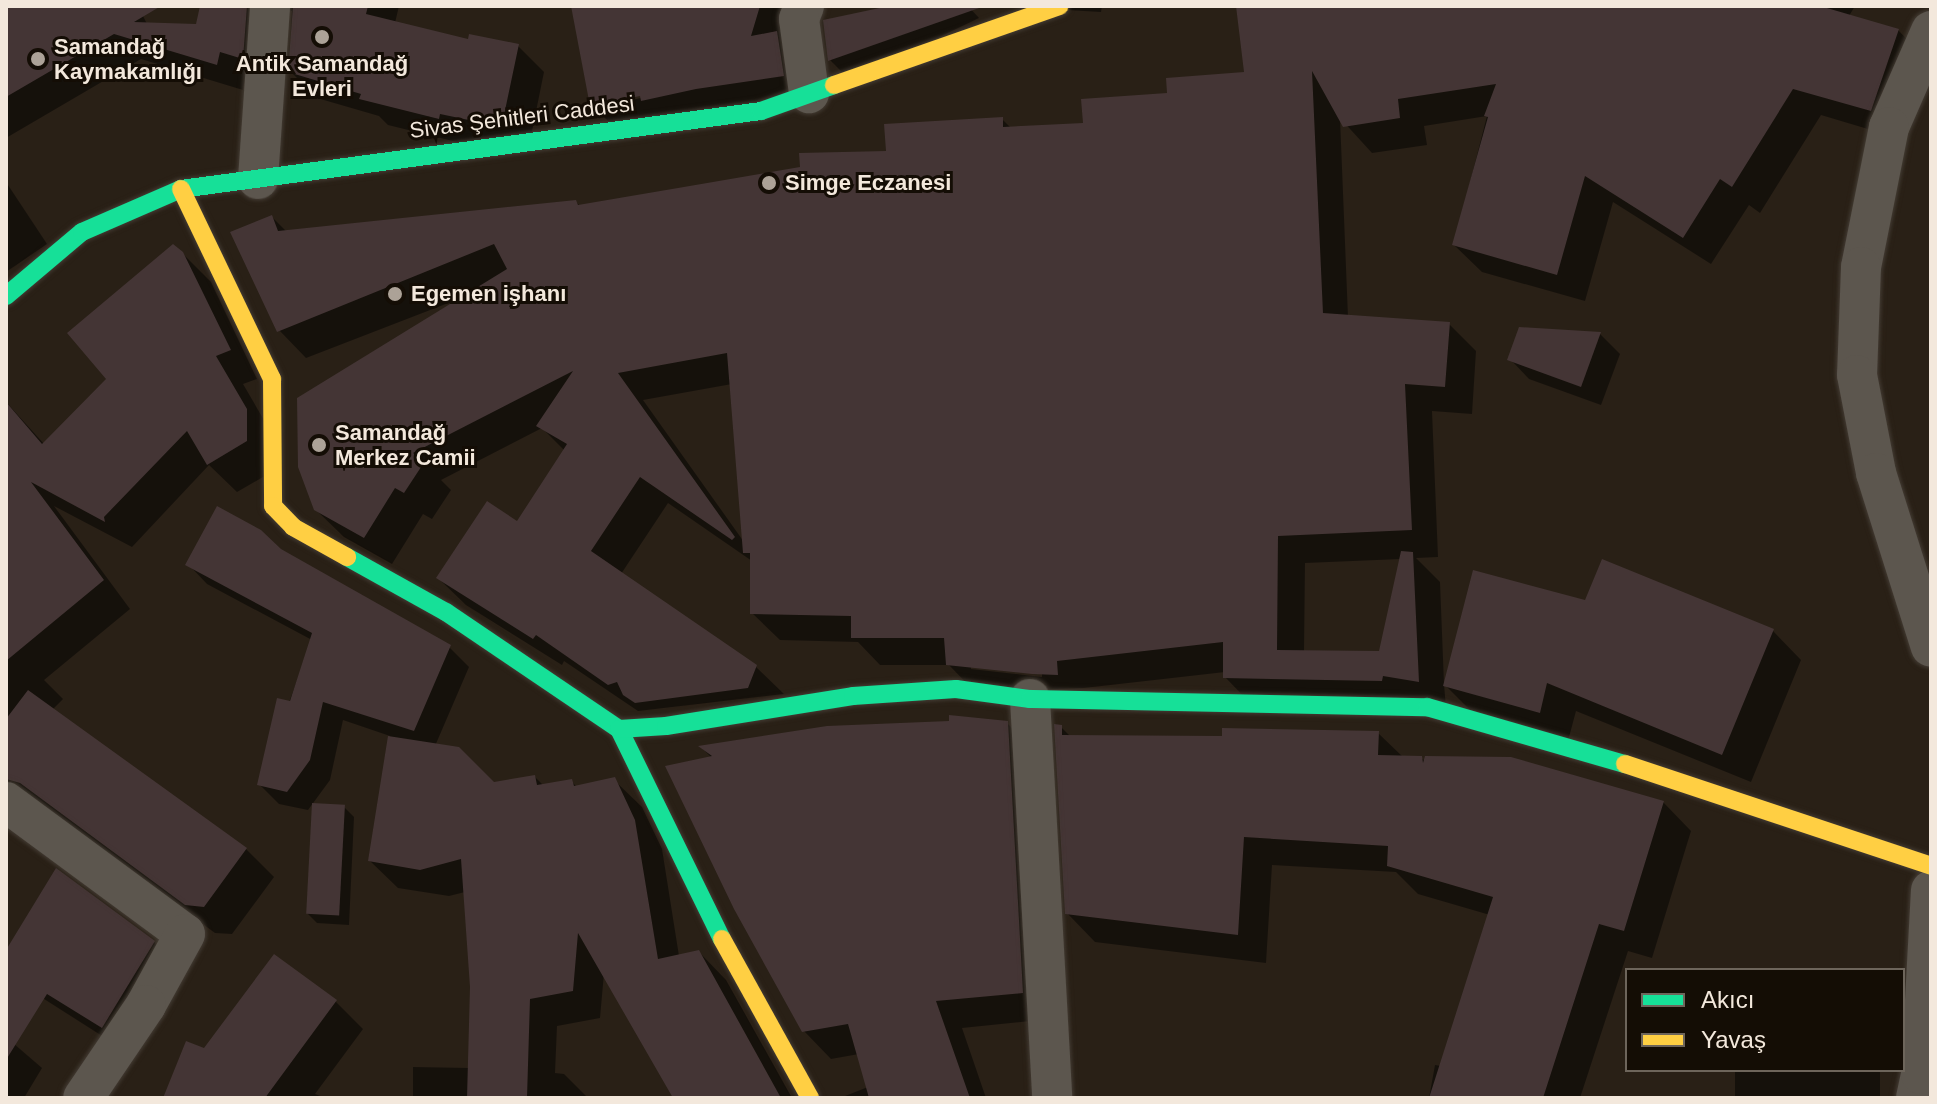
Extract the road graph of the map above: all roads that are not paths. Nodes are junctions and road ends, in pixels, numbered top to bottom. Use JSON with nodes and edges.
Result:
{"nodes":[{"id":1,"x":270,"y":6,"type":"edge"},
{"id":2,"x":804,"y":6,"type":"edge"},
{"id":3,"x":1060,"y":6,"type":"edge"},
{"id":4,"x":1931,"y":31,"type":"edge"},
{"id":5,"x":809,"y":93,"type":"junction"},
{"id":6,"x":258,"y":179,"type":"junction"},
{"id":7,"x":181,"y":189,"type":"junction"},
{"id":8,"x":6,"y":296,"type":"edge"},
{"id":9,"x":1931,"y":647,"type":"edge"},
{"id":10,"x":1030,"y":699,"type":"junction"},
{"id":11,"x":619,"y":729,"type":"junction"},
{"id":12,"x":6,"y":802,"type":"edge"},
{"id":13,"x":1931,"y":866,"type":"edge"},
{"id":14,"x":1931,"y":890,"type":"edge"},
{"id":15,"x":92,"y":1096,"type":"edge"},
{"id":16,"x":810,"y":1098,"type":"edge"},
{"id":17,"x":1052,"y":1098,"type":"edge"},
{"id":18,"x":1916,"y":1098,"type":"edge"}],
"edges":[{"from":1,"to":6,"type":"street"},
{"from":2,"to":5,"type":"street"},
{"from":3,"to":5,"type":"street","name":"Sivas Şehitleri Caddesi"},
{"from":4,"to":9,"type":"street"},
{"from":5,"to":6,"type":"street","name":"Sivas Şehitleri Caddesi"},
{"from":6,"to":7,"type":"street","name":"Sivas Şehitleri Caddesi"},
{"from":7,"to":8,"type":"street","name":"Sivas Şehitleri Caddesi"},
{"from":7,"to":11,"type":"street"},
{"from":10,"to":11,"type":"street"},
{"from":10,"to":13,"type":"street"},
{"from":10,"to":17,"type":"street"},
{"from":11,"to":16,"type":"street"},
{"from":12,"to":15,"type":"street"},
{"from":14,"to":18,"type":"street"}]}
